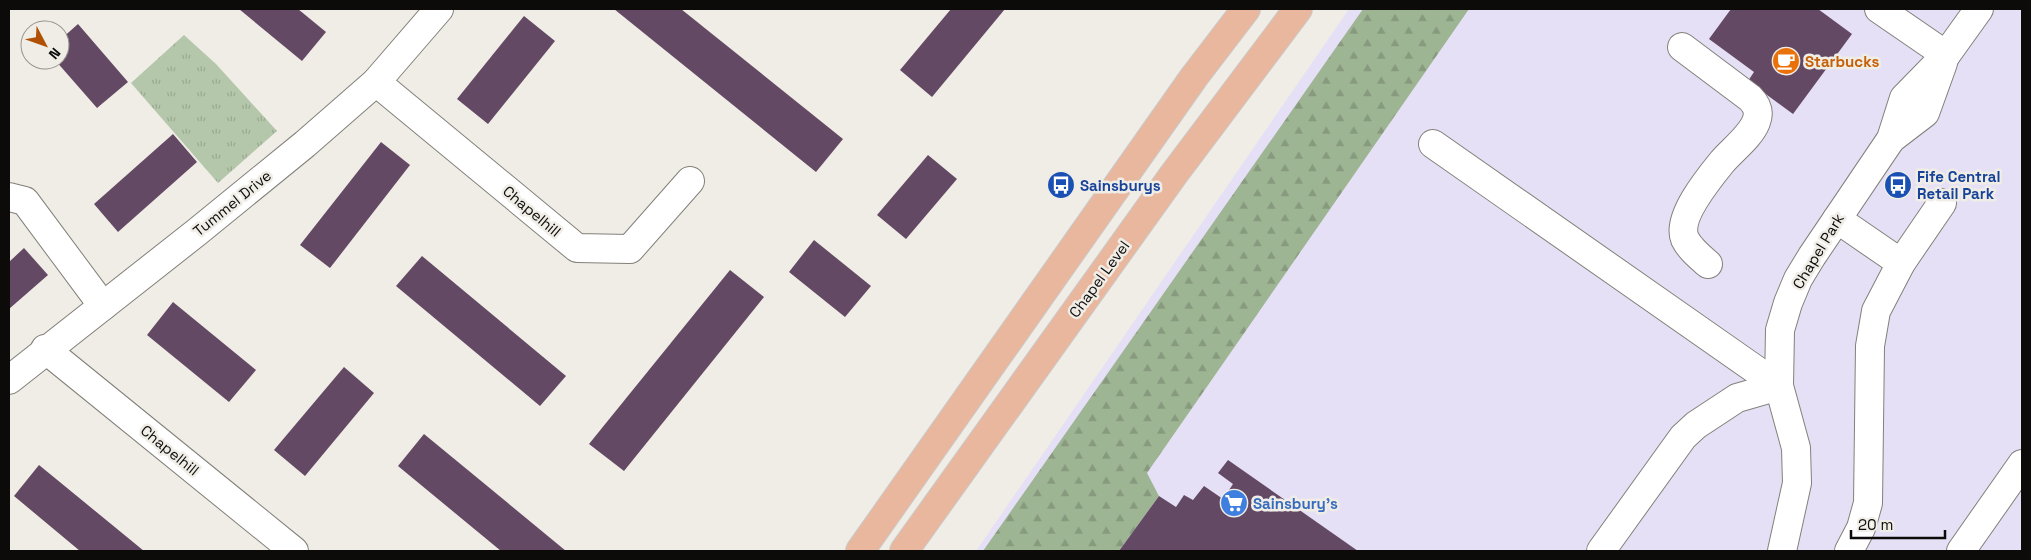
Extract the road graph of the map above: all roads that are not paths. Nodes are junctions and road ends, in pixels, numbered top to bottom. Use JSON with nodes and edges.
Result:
{"nodes":[{"id":1,"x":439,"y":9,"type":"edge"},
{"id":2,"x":1246,"y":9,"type":"edge"},
{"id":3,"x":1298,"y":9,"type":"edge"},
{"id":4,"x":1879,"y":9,"type":"edge"},
{"id":5,"x":1979,"y":9,"type":"edge"},
{"id":6,"x":1682,"y":47,"type":"dead end"},
{"id":7,"x":1946,"y":55,"type":"junction"},
{"id":8,"x":376,"y":82,"type":"junction"},
{"id":9,"x":1433,"y":144,"type":"dead end"},
{"id":10,"x":690,"y":180,"type":"dead end"},
{"id":11,"x":9,"y":197,"type":"edge"},
{"id":12,"x":1942,"y":203,"type":"dead end"},
{"id":13,"x":1837,"y":219,"type":"junction"},
{"id":14,"x":1901,"y":263,"type":"junction"},
{"id":15,"x":1708,"y":264,"type":"dead end"},
{"id":16,"x":103,"y":306,"type":"junction"},
{"id":17,"x":45,"y":349,"type":"junction"},
{"id":18,"x":9,"y":380,"type":"edge"},
{"id":19,"x":1779,"y":386,"type":"junction"},
{"id":20,"x":2022,"y":464,"type":"edge"},
{"id":21,"x":294,"y":551,"type":"edge"},
{"id":22,"x":860,"y":551,"type":"edge"},
{"id":23,"x":904,"y":551,"type":"edge"},
{"id":24,"x":1601,"y":551,"type":"edge"},
{"id":25,"x":1782,"y":551,"type":"edge"},
{"id":26,"x":1849,"y":551,"type":"edge"},
{"id":27,"x":1961,"y":551,"type":"edge"}],
"edges":[{"from":1,"to":8,"type":"street","name":"Tummel Drive"},
{"from":2,"to":22,"type":"main road"},
{"from":3,"to":23,"type":"main road","name":"Chapel Level"},
{"from":4,"to":7,"type":"street"},
{"from":5,"to":7,"type":"street","name":"Chapel Park"},
{"from":6,"to":15,"type":"street"},
{"from":7,"to":13,"type":"street","name":"Chapel Park"},
{"from":8,"to":10,"type":"street","name":"Chapelhill"},
{"from":8,"to":16,"type":"street","name":"Tummel Drive"},
{"from":9,"to":19,"type":"street"},
{"from":11,"to":16,"type":"street"},
{"from":12,"to":14,"type":"street"},
{"from":13,"to":14,"type":"street"},
{"from":13,"to":19,"type":"street","name":"Chapel Park"},
{"from":14,"to":26,"type":"street"},
{"from":16,"to":17,"type":"street","name":"Tummel Drive"},
{"from":17,"to":18,"type":"street","name":"Tummel Drive"},
{"from":17,"to":21,"type":"street","name":"Chapelhill"},
{"from":19,"to":24,"type":"street"},
{"from":19,"to":25,"type":"street","name":"Chapel Park"},
{"from":20,"to":27,"type":"street"}]}
